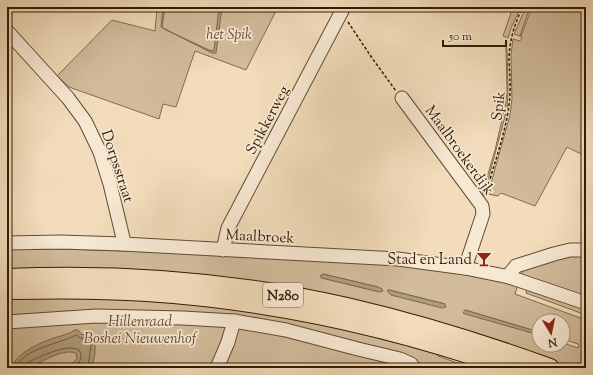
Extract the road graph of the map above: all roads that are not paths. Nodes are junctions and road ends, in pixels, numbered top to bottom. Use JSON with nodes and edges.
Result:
{"nodes":[{"id":1,"x":343,"y":10,"type":"edge"},
{"id":2,"x":7,"y":31,"type":"edge"},
{"id":3,"x":402,"y":98,"type":"road end"},
{"id":4,"x":7,"y":243,"type":"edge"},
{"id":5,"x":123,"y":244,"type":"junction"},
{"id":6,"x":224,"y":250,"type":"junction"},
{"id":7,"x":586,"y":250,"type":"edge"},
{"id":8,"x":465,"y":268,"type":"junction"},
{"id":9,"x":509,"y":277,"type":"junction"},
{"id":10,"x":7,"y":278,"type":"edge"},
{"id":11,"x":7,"y":290,"type":"edge"},
{"id":12,"x":586,"y":303,"type":"edge"},
{"id":13,"x":234,"y":321,"type":"junction"},
{"id":14,"x":7,"y":322,"type":"edge"},
{"id":15,"x":217,"y":368,"type":"edge"},
{"id":16,"x":414,"y":368,"type":"edge"},
{"id":17,"x":510,"y":368,"type":"edge"},
{"id":18,"x":550,"y":368,"type":"edge"}],
"edges":[{"from":1,"to":6,"type":"street","name":"Spikkerweg"},
{"from":2,"to":5,"type":"street","name":"Dorpsstraat"},
{"from":3,"to":8,"type":"street","name":"Maalbroekerdijk"},
{"from":4,"to":5,"type":"street","name":"Maalbroek"},
{"from":5,"to":6,"type":"street","name":"Maalbroek"},
{"from":6,"to":8,"type":"street","name":"Maalbroek"},
{"from":7,"to":9,"type":"street"},
{"from":8,"to":9,"type":"street","name":"Maalbroek"},
{"from":9,"to":12,"type":"street","name":"Maalbroek"},
{"from":10,"to":18,"type":"highway","number":"N280"},
{"from":11,"to":17,"type":"highway","number":"N280"},
{"from":13,"to":14,"type":"street"},
{"from":13,"to":15,"type":"street"},
{"from":13,"to":16,"type":"street"}]}
